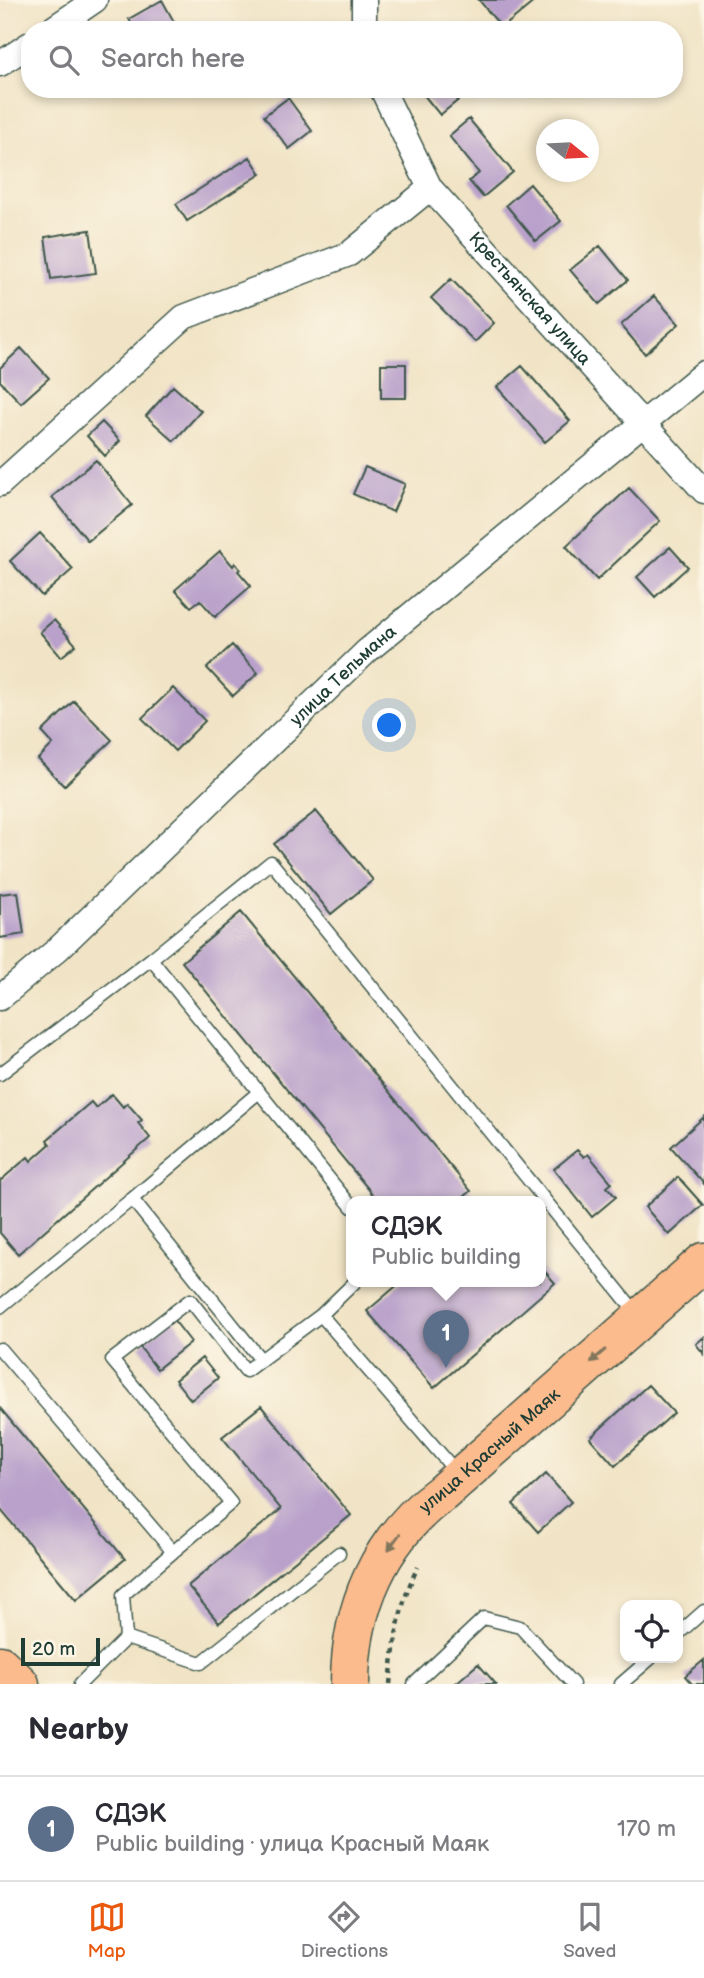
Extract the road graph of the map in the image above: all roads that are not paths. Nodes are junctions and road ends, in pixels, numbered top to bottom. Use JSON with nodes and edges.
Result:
{"nodes":[{"id":1,"x":95,"y":0,"type":"edge"},
{"id":2,"x":364,"y":0,"type":"edge"},
{"id":3,"x":64,"y":21,"type":"edge"},
{"id":4,"x":364,"y":21,"type":"edge"},
{"id":5,"x":21,"y":50,"type":"edge"},
{"id":6,"x":0,"y":64,"type":"edge"},
{"id":7,"x":386,"y":98,"type":"edge"},
{"id":8,"x":430,"y":188,"type":"junction"},
{"id":9,"x":704,"y":373,"type":"edge"},
{"id":10,"x":642,"y":425,"type":"junction"},
{"id":11,"x":0,"y":484,"type":"edge"},
{"id":12,"x":704,"y":491,"type":"edge"},
{"id":13,"x":151,"y":960,"type":"junction"},
{"id":14,"x":4,"y":995,"type":"edge"},
{"id":15,"x":0,"y":1074,"type":"edge"},
{"id":16,"x":259,"y":1093,"type":"junction"},
{"id":17,"x":542,"y":1196,"type":"edge"},
{"id":18,"x":132,"y":1199,"type":"junction"},
{"id":19,"x":346,"y":1200,"type":"edge"},
{"id":20,"x":546,"y":1201,"type":"edge"},
{"id":21,"x":704,"y":1262,"type":"edge"},
{"id":22,"x":350,"y":1287,"type":"edge"},
{"id":23,"x":0,"y":1307,"type":"edge"},
{"id":24,"x":321,"y":1315,"type":"junction"},
{"id":25,"x":641,"y":1318,"type":"junction"},
{"id":26,"x":0,"y":1349,"type":"edge"},
{"id":27,"x":261,"y":1360,"type":"junction"},
{"id":28,"x":460,"y":1477,"type":"junction"},
{"id":29,"x":173,"y":1552,"type":"junction"},
{"id":30,"x":339,"y":1553,"type":"dead end"},
{"id":31,"x":704,"y":1611,"type":"edge"},
{"id":32,"x":683,"y":1630,"type":"edge"},
{"id":33,"x":127,"y":1638,"type":"junction"},
{"id":34,"x":645,"y":1663,"type":"edge"},
{"id":35,"x":0,"y":1665,"type":"edge"},
{"id":36,"x":20,"y":1684,"type":"edge"},
{"id":37,"x":80,"y":1684,"type":"edge"},
{"id":38,"x":350,"y":1684,"type":"edge"},
{"id":39,"x":414,"y":1684,"type":"edge"},
{"id":40,"x":573,"y":1684,"type":"edge"},
{"id":41,"x":621,"y":1684,"type":"edge"}],
"edges":[{"from":1,"to":3,"type":"street"},
{"from":2,"to":4,"type":"street"},
{"from":5,"to":6,"type":"street"},
{"from":7,"to":8,"type":"street","name":"Крестьянская улица"},
{"from":8,"to":10,"type":"street","name":"Крестьянская улица"},
{"from":8,"to":11,"type":"street"},
{"from":9,"to":10,"type":"street","name":"улица Тельмана"},
{"from":10,"to":12,"type":"street","name":"Крестьянская улица"},
{"from":10,"to":14,"type":"street","name":"улица Тельмана"},
{"from":13,"to":15,"type":"lane"},
{"from":13,"to":16,"type":"lane"},
{"from":13,"to":17,"type":"lane"},
{"from":16,"to":18,"type":"lane"},
{"from":16,"to":19,"type":"lane"},
{"from":18,"to":23,"type":"lane"},
{"from":18,"to":27,"type":"lane"},
{"from":20,"to":25,"type":"lane"},
{"from":21,"to":25,"type":"main road","name":"улица Красный Маяк"},
{"from":22,"to":24,"type":"lane"},
{"from":24,"to":27,"type":"lane"},
{"from":24,"to":28,"type":"lane"},
{"from":25,"to":28,"type":"main road","name":"улица Красный Маяк","one_way":true},
{"from":26,"to":29,"type":"lane"},
{"from":27,"to":29,"type":"lane"},
{"from":28,"to":38,"type":"main road","name":"улица Красный Маяк","one_way":true},
{"from":29,"to":33,"type":"lane"},
{"from":30,"to":33,"type":"lane"},
{"from":31,"to":32,"type":"lane"},
{"from":33,"to":37,"type":"lane"},
{"from":34,"to":41,"type":"lane"},
{"from":35,"to":36,"type":"main road"},
{"from":39,"to":40,"type":"lane"}]}
